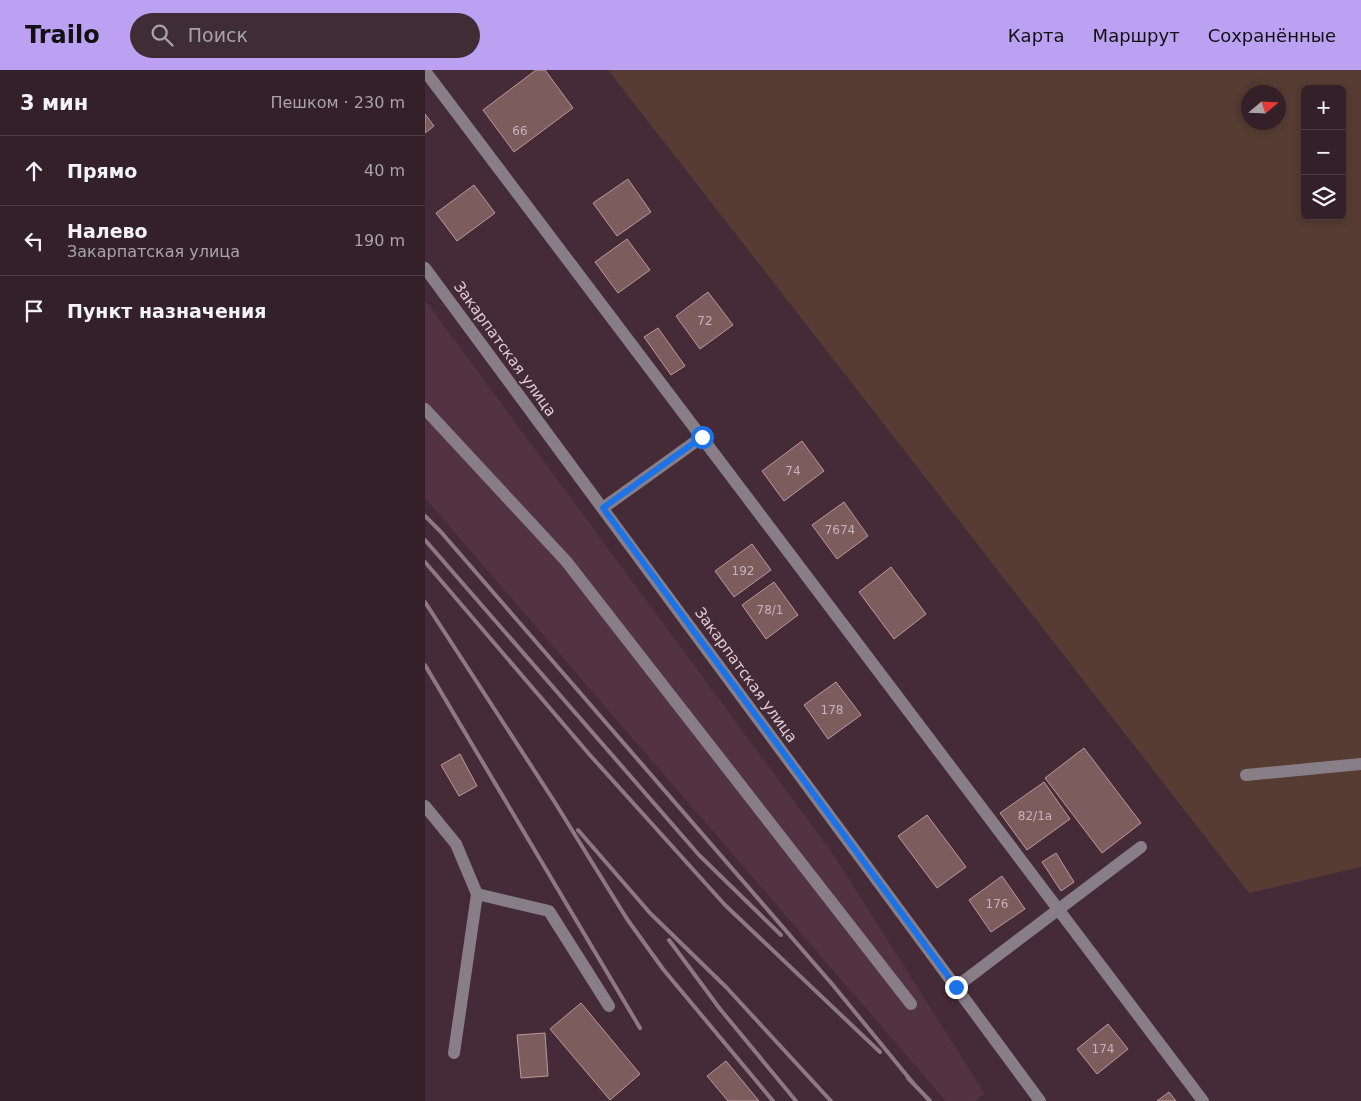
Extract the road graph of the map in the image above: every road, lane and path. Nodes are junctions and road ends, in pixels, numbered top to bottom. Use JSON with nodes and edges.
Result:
{"nodes":[{"id":1,"x":425,"y":71,"type":"edge"},
{"id":2,"x":425,"y":268,"type":"edge"},
{"id":3,"x":425,"y":409,"type":"edge"},
{"id":4,"x":702,"y":437,"type":"junction"},
{"id":5,"x":603,"y":508,"type":"junction"},
{"id":6,"x":1361,"y":764,"type":"edge"},
{"id":7,"x":1246,"y":775,"type":"dead end"},
{"id":8,"x":425,"y":806,"type":"edge"},
{"id":9,"x":1141,"y":847,"type":"dead end"},
{"id":10,"x":477,"y":894,"type":"junction"},
{"id":11,"x":1059,"y":909,"type":"junction"},
{"id":12,"x":956,"y":987,"type":"junction"},
{"id":13,"x":911,"y":1004,"type":"dead end"},
{"id":14,"x":609,"y":1006,"type":"dead end"},
{"id":15,"x":454,"y":1053,"type":"dead end"},
{"id":16,"x":1040,"y":1101,"type":"edge"},
{"id":17,"x":1203,"y":1101,"type":"edge"}],
"edges":[{"from":1,"to":4,"type":"street"},
{"from":2,"to":5,"type":"street","name":"Закарпатская улица"},
{"from":3,"to":13,"type":"street"},
{"from":4,"to":5,"type":"street"},
{"from":4,"to":11,"type":"street"},
{"from":5,"to":12,"type":"street","name":"Закарпатская улица"},
{"from":6,"to":7,"type":"street"},
{"from":8,"to":10,"type":"street"},
{"from":9,"to":11,"type":"street"},
{"from":10,"to":14,"type":"street"},
{"from":10,"to":15,"type":"street"},
{"from":11,"to":12,"type":"street"},
{"from":11,"to":17,"type":"street"},
{"from":12,"to":16,"type":"street","name":"Закарпатская улица"}]}
